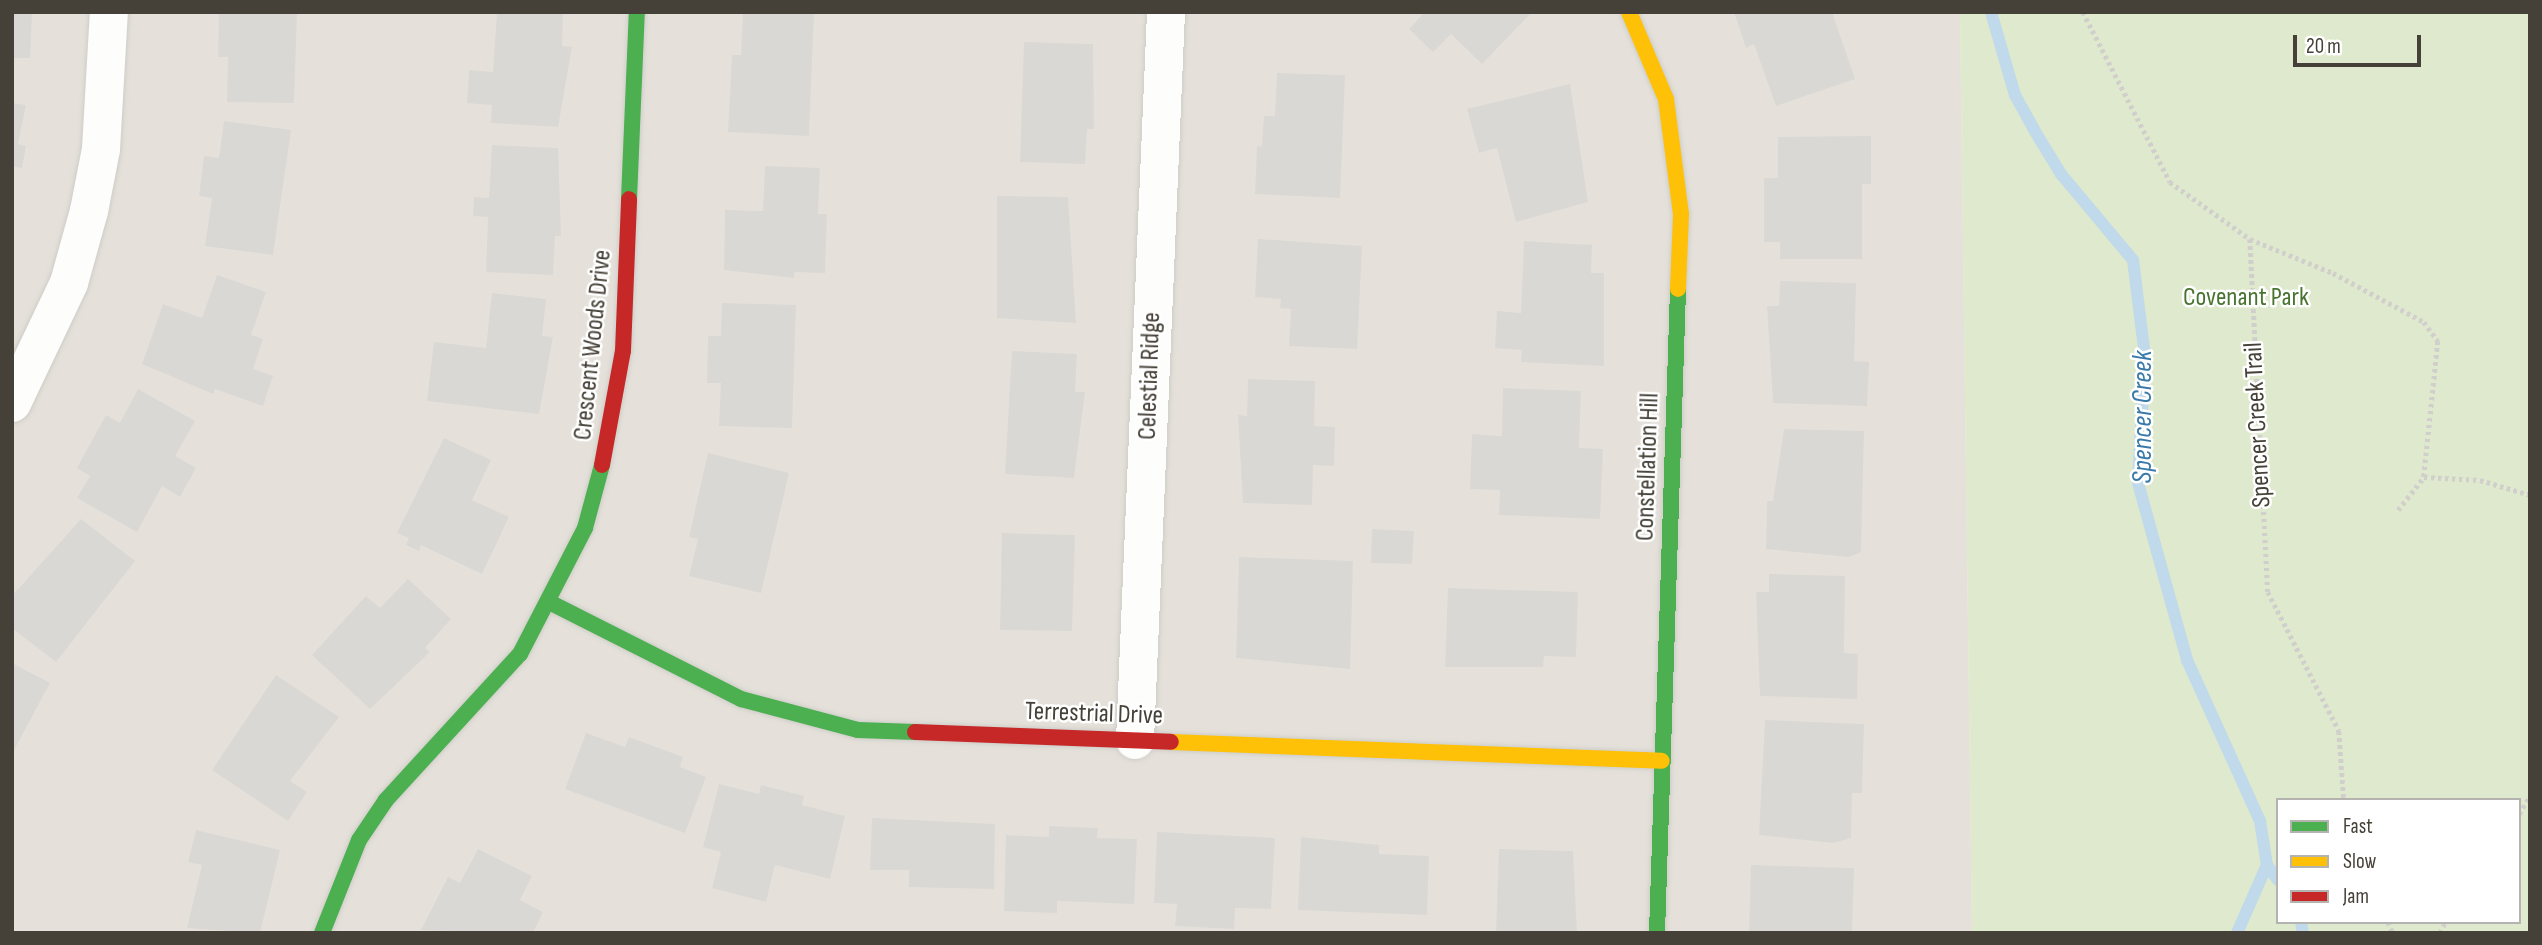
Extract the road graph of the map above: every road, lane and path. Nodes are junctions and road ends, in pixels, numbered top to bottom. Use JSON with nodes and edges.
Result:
{"nodes":[{"id":1,"x":109,"y":12,"type":"edge"},
{"id":2,"x":637,"y":12,"type":"edge"},
{"id":3,"x":1166,"y":12,"type":"edge"},
{"id":4,"x":1629,"y":12,"type":"edge"},
{"id":5,"x":2083,"y":12,"type":"edge"},
{"id":6,"x":2250,"y":239,"type":"junction"},
{"id":7,"x":12,"y":403,"type":"edge"},
{"id":8,"x":2424,"y":477,"type":"junction"},
{"id":9,"x":2530,"y":495,"type":"edge"},
{"id":10,"x":2398,"y":510,"type":"dead end"},
{"id":11,"x":551,"y":603,"type":"junction"},
{"id":12,"x":1135,"y":740,"type":"junction"},
{"id":13,"x":1662,"y":761,"type":"junction"},
{"id":14,"x":2344,"y":798,"type":"edge"},
{"id":15,"x":321,"y":933,"type":"edge"},
{"id":16,"x":1657,"y":933,"type":"edge"}],
"edges":[{"from":1,"to":7,"type":"street"},
{"from":2,"to":11,"type":"street","name":"Crescent Woods Drive"},
{"from":3,"to":12,"type":"street","name":"Celestial Ridge"},
{"from":4,"to":13,"type":"street","name":"Constellation Hill"},
{"from":5,"to":6,"type":"path"},
{"from":6,"to":8,"type":"path"},
{"from":6,"to":14,"type":"path","name":"Spencer Creek Trail"},
{"from":8,"to":9,"type":"path"},
{"from":8,"to":10,"type":"path"},
{"from":11,"to":12,"type":"street","name":"Terrestrial Drive"},
{"from":11,"to":15,"type":"street","name":"Crescent Woods Drive"},
{"from":12,"to":13,"type":"street","name":"Terrestrial Drive"},
{"from":13,"to":16,"type":"street","name":"Constellation Hill"}]}
